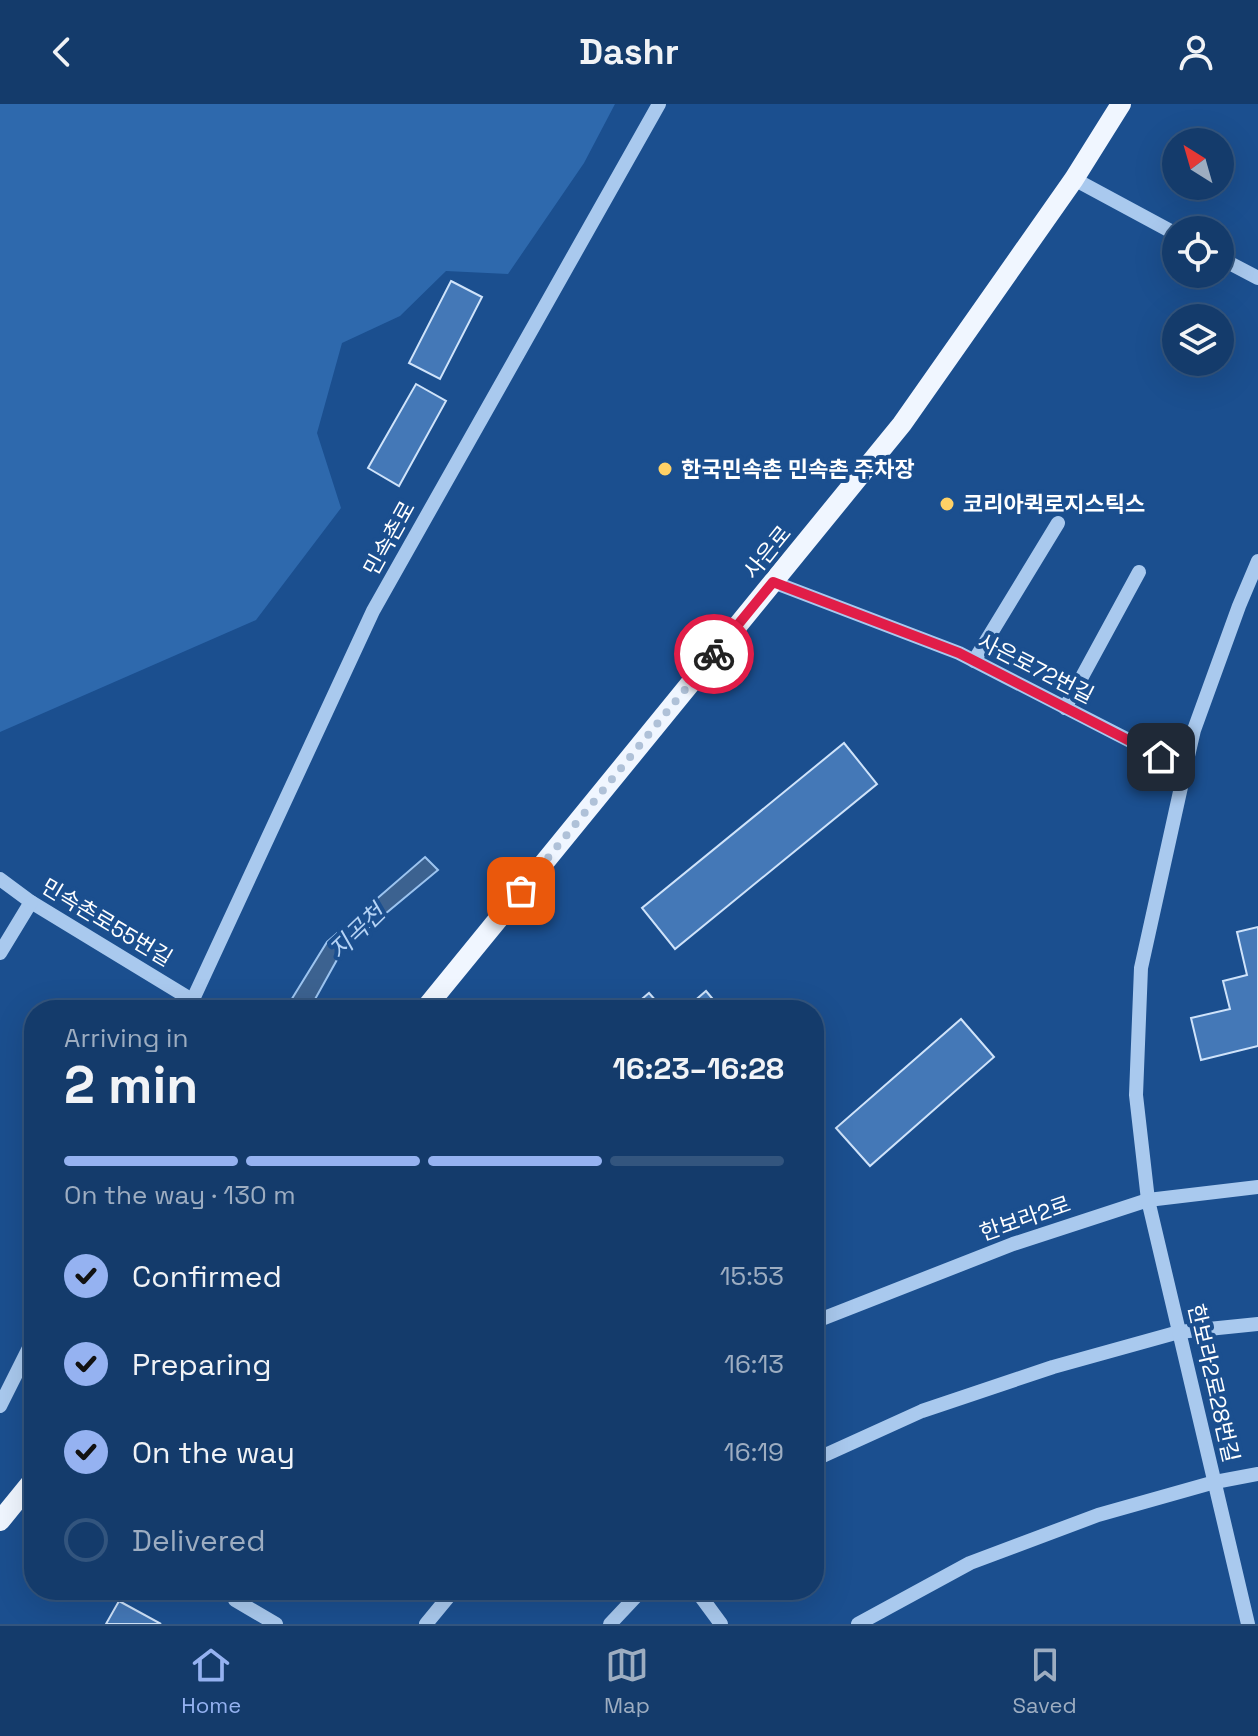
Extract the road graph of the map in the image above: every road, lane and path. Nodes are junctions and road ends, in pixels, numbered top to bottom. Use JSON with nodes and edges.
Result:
{"nodes":[{"id":1,"x":659,"y":104,"type":"edge"},
{"id":2,"x":1121,"y":104,"type":"edge"},
{"id":3,"x":1074,"y":179,"type":"junction"},
{"id":4,"x":1162,"y":226,"type":"edge"},
{"id":5,"x":1234,"y":265,"type":"edge"},
{"id":6,"x":1258,"y":278,"type":"edge"},
{"id":7,"x":1058,"y":523,"type":"dead end"},
{"id":8,"x":1258,"y":561,"type":"edge"},
{"id":9,"x":1139,"y":572,"type":"dead end"},
{"id":10,"x":773,"y":582,"type":"junction"},
{"id":11,"x":974,"y":661,"type":"junction"},
{"id":12,"x":1065,"y":708,"type":"junction"},
{"id":13,"x":1185,"y":769,"type":"junction"},
{"id":14,"x":0,"y":879,"type":"edge"},
{"id":15,"x":31,"y":902,"type":"junction"},
{"id":16,"x":0,"y":953,"type":"edge"},
{"id":17,"x":182,"y":1000,"type":"edge"},
{"id":18,"x":192,"y":1000,"type":"edge"},
{"id":19,"x":432,"y":1000,"type":"edge"},
{"id":20,"x":1258,"y":1187,"type":"edge"},
{"id":21,"x":1148,"y":1200,"type":"junction"},
{"id":22,"x":824,"y":1318,"type":"edge"},
{"id":23,"x":1258,"y":1324,"type":"edge"},
{"id":24,"x":1179,"y":1332,"type":"junction"},
{"id":25,"x":24,"y":1358,"type":"edge"},
{"id":26,"x":0,"y":1406,"type":"edge"},
{"id":27,"x":824,"y":1455,"type":"edge"},
{"id":28,"x":1258,"y":1474,"type":"edge"},
{"id":29,"x":1215,"y":1482,"type":"junction"},
{"id":30,"x":24,"y":1491,"type":"edge"},
{"id":31,"x":0,"y":1521,"type":"edge"},
{"id":32,"x":235,"y":1600,"type":"edge"},
{"id":33,"x":446,"y":1600,"type":"edge"},
{"id":34,"x":633,"y":1600,"type":"edge"},
{"id":35,"x":703,"y":1600,"type":"edge"},
{"id":36,"x":276,"y":1624,"type":"edge"},
{"id":37,"x":426,"y":1624,"type":"edge"},
{"id":38,"x":610,"y":1624,"type":"edge"},
{"id":39,"x":721,"y":1624,"type":"edge"},
{"id":40,"x":858,"y":1624,"type":"edge"},
{"id":41,"x":1248,"y":1624,"type":"edge"}],
"edges":[{"from":1,"to":18,"type":"street","name":"민속촌로"},
{"from":2,"to":3,"type":"main road","name":"사은로"},
{"from":3,"to":4,"type":"street"},
{"from":3,"to":10,"type":"main road","name":"사은로"},
{"from":5,"to":6,"type":"street"},
{"from":7,"to":11,"type":"street"},
{"from":8,"to":13,"type":"street","name":"한보라2로28번길"},
{"from":9,"to":12,"type":"street"},
{"from":10,"to":11,"type":"street","name":"사은로72번길"},
{"from":10,"to":19,"type":"main road","name":"사은로"},
{"from":11,"to":12,"type":"street","name":"사은로72번길"},
{"from":12,"to":13,"type":"street","name":"사은로72번길"},
{"from":13,"to":21,"type":"street","name":"한보라2로28번길"},
{"from":14,"to":15,"type":"street","name":"민속촌로55번길"},
{"from":15,"to":16,"type":"street"},
{"from":15,"to":17,"type":"street","name":"민속촌로55번길"},
{"from":20,"to":21,"type":"street","name":"한보라2로"},
{"from":21,"to":22,"type":"street","name":"한보라2로"},
{"from":21,"to":24,"type":"street","name":"한보라2로28번길"},
{"from":23,"to":24,"type":"street"},
{"from":24,"to":27,"type":"street"},
{"from":24,"to":29,"type":"street","name":"한보라2로28번길"},
{"from":25,"to":26,"type":"street"},
{"from":28,"to":29,"type":"street"},
{"from":29,"to":40,"type":"street"},
{"from":29,"to":41,"type":"street","name":"한보라2로28번길"},
{"from":30,"to":31,"type":"main road"},
{"from":32,"to":36,"type":"street"},
{"from":33,"to":37,"type":"street"},
{"from":34,"to":38,"type":"street"},
{"from":35,"to":39,"type":"street"}]}
